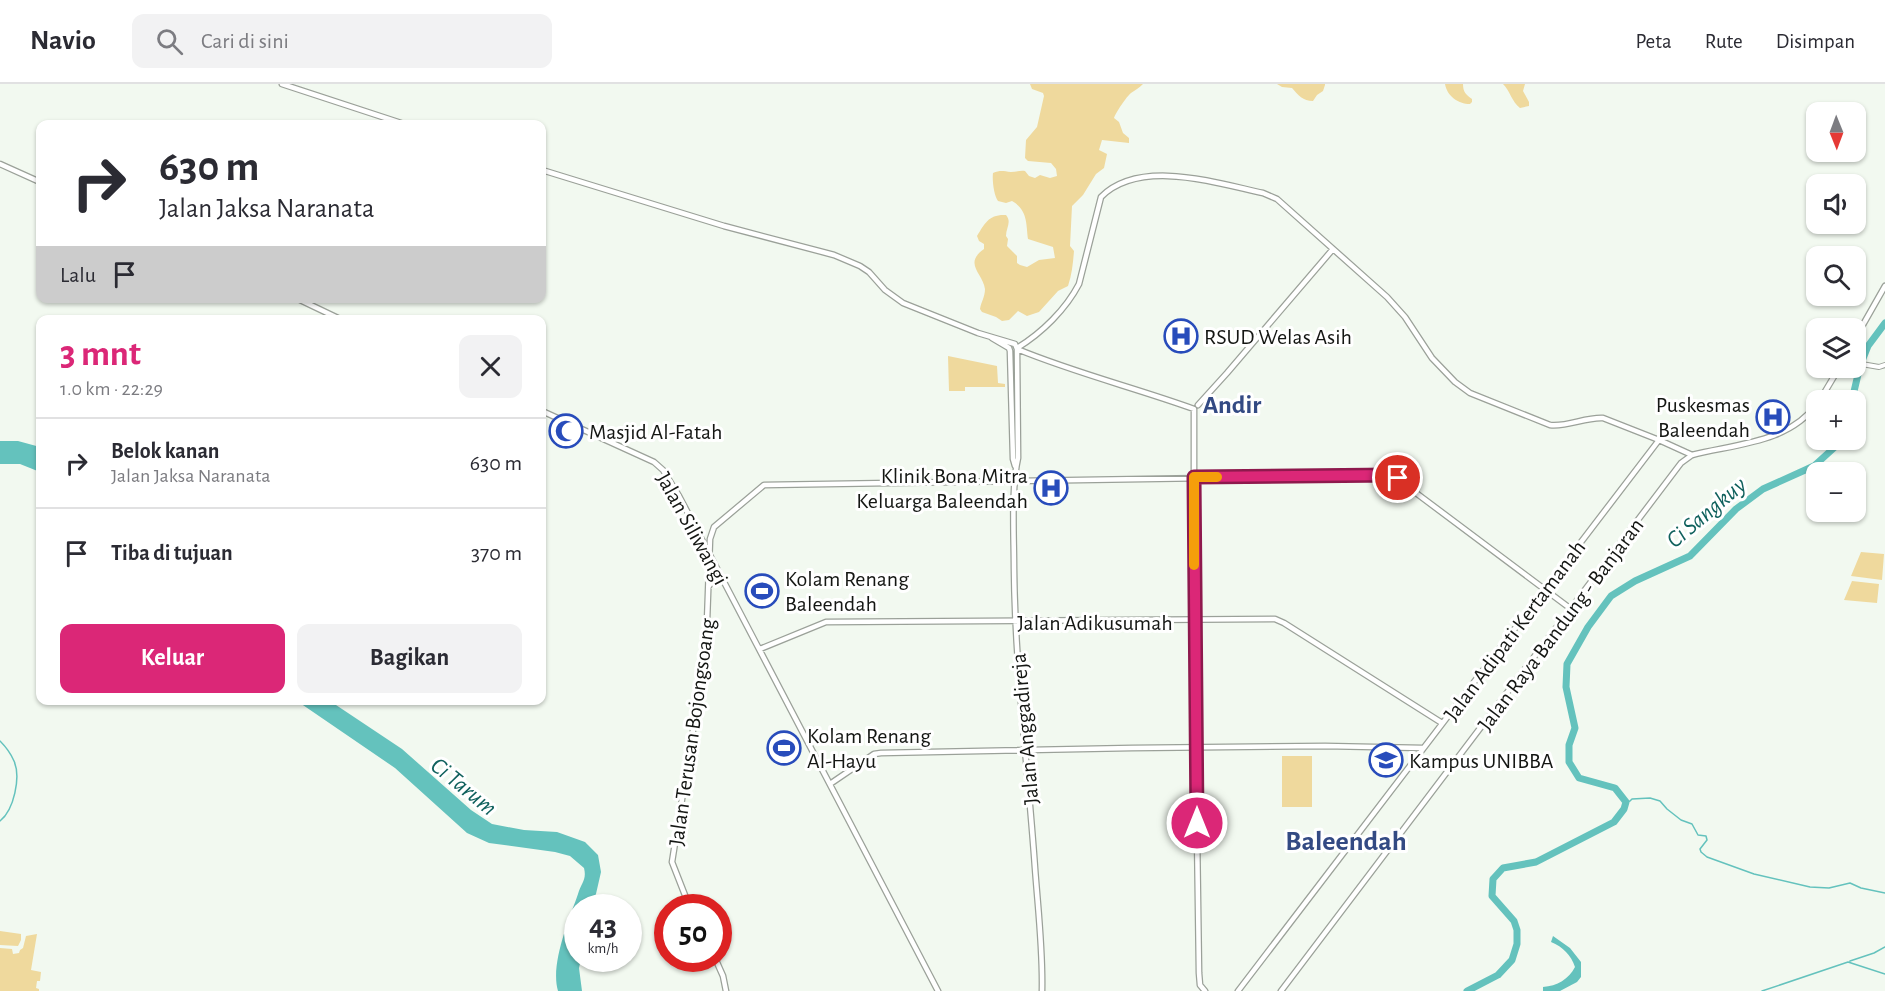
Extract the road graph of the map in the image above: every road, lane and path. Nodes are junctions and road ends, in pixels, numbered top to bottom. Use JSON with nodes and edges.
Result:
{"nodes":[{"id":1,"x":282,"y":84,"type":"edge"},
{"id":2,"x":393,"y":120,"type":"edge"},
{"id":3,"x":0,"y":164,"type":"edge"},
{"id":4,"x":546,"y":171,"type":"edge"},
{"id":5,"x":36,"y":180,"type":"edge"},
{"id":6,"x":1333,"y":249,"type":"junction"},
{"id":7,"x":1885,"y":286,"type":"edge"},
{"id":8,"x":306,"y":303,"type":"edge"},
{"id":9,"x":332,"y":315,"type":"edge"},
{"id":10,"x":1866,"y":319,"type":"edge"},
{"id":11,"x":1014,"y":348,"type":"junction"},
{"id":12,"x":1866,"y":365,"type":"edge"},
{"id":13,"x":1885,"y":365,"type":"edge"},
{"id":14,"x":1196,"y":407,"type":"junction"},
{"id":15,"x":546,"y":413,"type":"edge"},
{"id":16,"x":1806,"y":415,"type":"edge"},
{"id":17,"x":1659,"y":440,"type":"junction"},
{"id":18,"x":1692,"y":455,"type":"junction"},
{"id":19,"x":1194,"y":477,"type":"junction"},
{"id":20,"x":1015,"y":481,"type":"junction"},
{"id":21,"x":712,"y":530,"type":"junction"},
{"id":22,"x":698,"y":533,"type":"junction"},
{"id":23,"x":709,"y":554,"type":"junction"},
{"id":24,"x":723,"y":581,"type":"junction"},
{"id":25,"x":709,"y":586,"type":"junction"},
{"id":26,"x":1545,"y":590,"type":"junction"},
{"id":27,"x":1571,"y":609,"type":"junction"},
{"id":28,"x":1194,"y":621,"type":"junction"},
{"id":29,"x":1014,"y":622,"type":"junction"},
{"id":30,"x":760,"y":650,"type":"junction"},
{"id":31,"x":1442,"y":723,"type":"junction"},
{"id":32,"x":1197,"y":748,"type":"junction"},
{"id":33,"x":1423,"y":748,"type":"junction"},
{"id":34,"x":1026,"y":749,"type":"junction"},
{"id":35,"x":830,"y":784,"type":"junction"},
{"id":36,"x":685,"y":894,"type":"edge"},
{"id":37,"x":721,"y":972,"type":"edge"},
{"id":38,"x":726,"y":991,"type":"edge"},
{"id":39,"x":938,"y":991,"type":"edge"},
{"id":40,"x":1042,"y":991,"type":"edge"},
{"id":41,"x":1205,"y":991,"type":"edge"},
{"id":42,"x":1238,"y":991,"type":"edge"},
{"id":43,"x":1281,"y":991,"type":"edge"}],
"edges":[{"from":1,"to":2,"type":"main road"},
{"from":3,"to":5,"type":"main road"},
{"from":4,"to":11,"type":"main road"},
{"from":6,"to":11,"type":"main road"},
{"from":6,"to":14,"type":"main road"},
{"from":6,"to":17,"type":"main road"},
{"from":7,"to":10,"type":"main road"},
{"from":8,"to":9,"type":"main road"},
{"from":11,"to":14,"type":"main road"},
{"from":11,"to":20,"type":"main road","name":"Jalan Anggadireja"},
{"from":12,"to":13,"type":"street"},
{"from":14,"to":19,"type":"main road"},
{"from":15,"to":22,"type":"main road","name":"Jalan Siliwangi"},
{"from":16,"to":18,"type":"main road"},
{"from":17,"to":18,"type":"main road"},
{"from":17,"to":26,"type":"main road","name":"Jalan Adipati Kertamanah"},
{"from":18,"to":27,"type":"main road","name":"Jalan Raya Bandung - Banjaran"},
{"from":19,"to":20,"type":"main road"},
{"from":19,"to":26,"type":"main road"},
{"from":19,"to":28,"type":"main road"},
{"from":20,"to":21,"type":"main road"},
{"from":20,"to":29,"type":"main road","name":"Jalan Anggadireja"},
{"from":21,"to":22,"type":"main road"},
{"from":21,"to":23,"type":"main road","name":"Jalan Terusan Bojongsoang"},
{"from":22,"to":23,"type":"main road","name":"Jalan Siliwangi"},
{"from":23,"to":24,"type":"main road","name":"Jalan Siliwangi"},
{"from":23,"to":25,"type":"main road","name":"Jalan Terusan Bojongsoang"},
{"from":24,"to":25,"type":"main road"},
{"from":24,"to":30,"type":"main road","name":"Jalan Siliwangi"},
{"from":25,"to":36,"type":"main road","name":"Jalan Terusan Bojongsoang"},
{"from":26,"to":27,"type":"main road"},
{"from":26,"to":31,"type":"main road","name":"Jalan Adipati Kertamanah"},
{"from":27,"to":43,"type":"main road","name":"Jalan Raya Bandung - Banjaran"},
{"from":28,"to":29,"type":"main road","name":"Jalan Adikusumah"},
{"from":28,"to":31,"type":"main road","name":"Jalan Adikusumah"},
{"from":28,"to":32,"type":"main road"},
{"from":29,"to":30,"type":"main road","name":"Jalan Adikusumah"},
{"from":29,"to":34,"type":"main road","name":"Jalan Anggadireja"},
{"from":30,"to":35,"type":"main road","name":"Jalan Siliwangi"},
{"from":31,"to":33,"type":"main road","name":"Jalan Adipati Kertamanah"},
{"from":32,"to":33,"type":"main road"},
{"from":32,"to":34,"type":"main road"},
{"from":32,"to":41,"type":"main road"},
{"from":33,"to":42,"type":"main road","name":"Jalan Adipati Kertamanah"},
{"from":34,"to":35,"type":"main road"},
{"from":34,"to":40,"type":"main road","name":"Jalan Anggadireja"},
{"from":35,"to":39,"type":"main road","name":"Jalan Siliwangi"},
{"from":37,"to":38,"type":"main road"}]}
